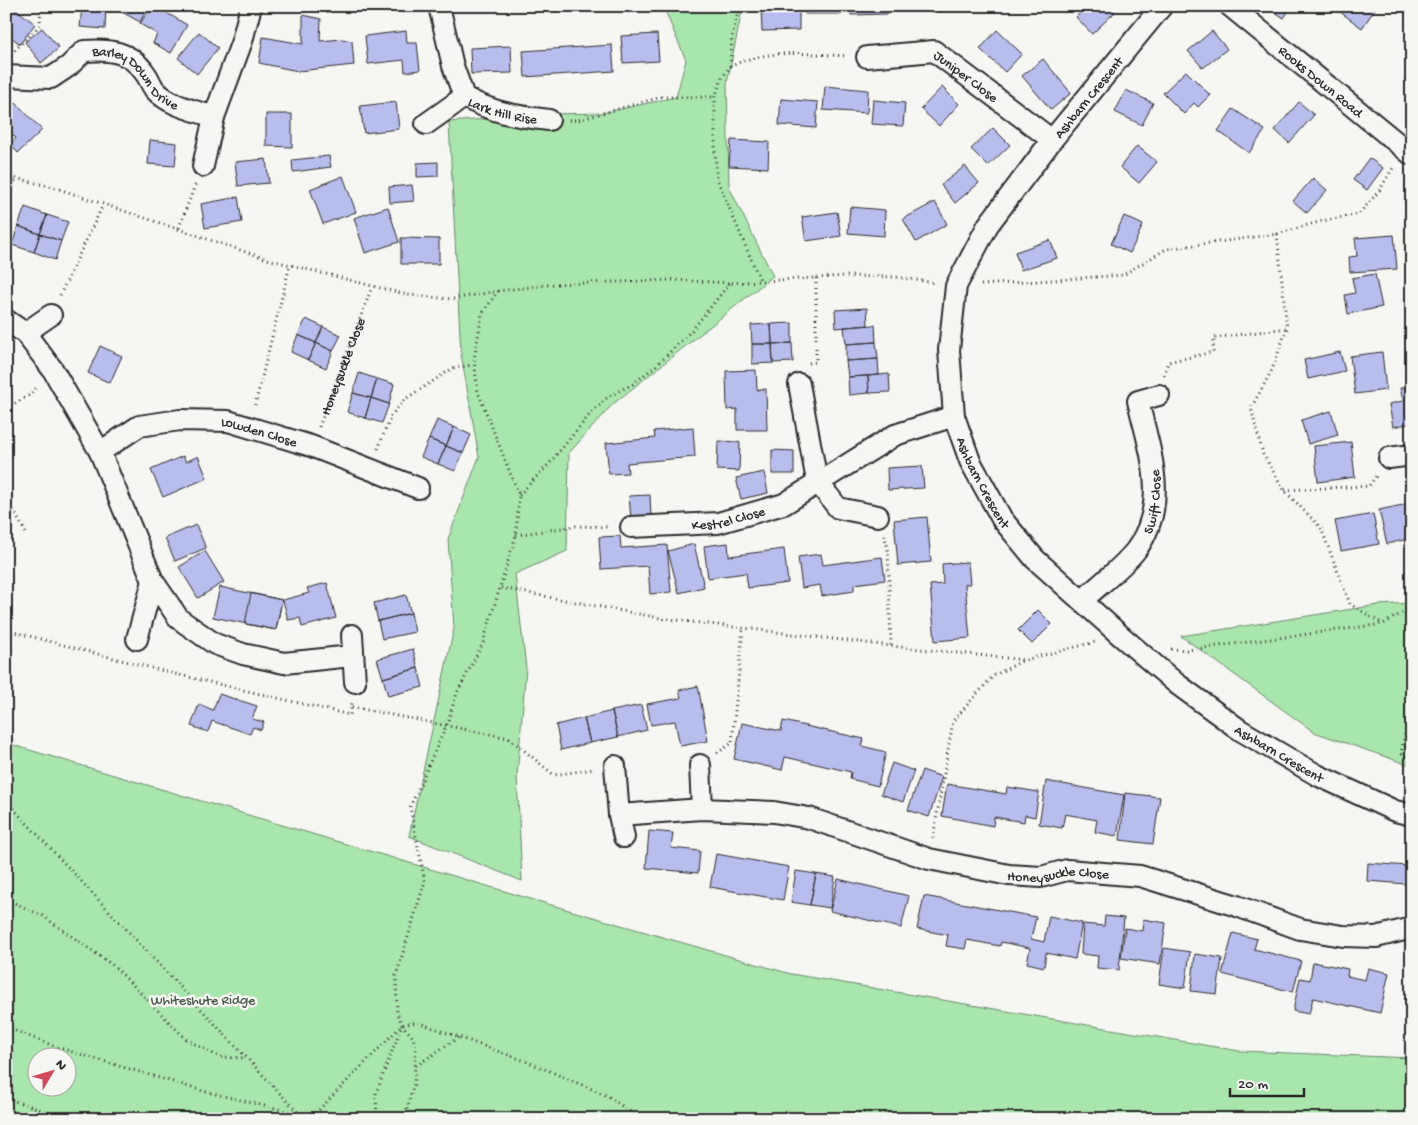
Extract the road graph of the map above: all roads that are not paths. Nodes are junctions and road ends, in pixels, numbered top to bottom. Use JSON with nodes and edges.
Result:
{"nodes":[{"id":1,"x":251,"y":6,"type":"edge"},
{"id":2,"x":440,"y":6,"type":"edge"},
{"id":3,"x":1162,"y":6,"type":"edge"},
{"id":4,"x":1230,"y":6,"type":"edge"},
{"id":5,"x":867,"y":58,"type":"road end"},
{"id":6,"x":7,"y":67,"type":"edge"},
{"id":7,"x":464,"y":97,"type":"junction"},
{"id":8,"x":214,"y":116,"type":"junction"},
{"id":9,"x":548,"y":120,"type":"road end"},
{"id":10,"x":426,"y":124,"type":"dead end"},
{"id":11,"x":1052,"y":140,"type":"junction"},
{"id":12,"x":1408,"y":153,"type":"edge"},
{"id":13,"x":203,"y":166,"type":"road end"},
{"id":14,"x":51,"y":315,"type":"road end"},
{"id":15,"x":6,"y":320,"type":"edge"},
{"id":16,"x":25,"y":333,"type":"junction"},
{"id":17,"x":800,"y":384,"type":"road end"},
{"id":18,"x":1159,"y":395,"type":"road end"},
{"id":19,"x":954,"y":416,"type":"junction"},
{"id":20,"x":100,"y":452,"type":"junction"},
{"id":21,"x":1412,"y":455,"type":"edge"},
{"id":22,"x":1390,"y":458,"type":"road end"},
{"id":23,"x":817,"y":481,"type":"junction"},
{"id":24,"x":418,"y":488,"type":"dead end"},
{"id":25,"x":878,"y":516,"type":"road end"},
{"id":26,"x":631,"y":527,"type":"road end"},
{"id":27,"x":153,"y":581,"type":"junction"},
{"id":28,"x":1083,"y":600,"type":"junction"},
{"id":29,"x":352,"y":635,"type":"dead end"},
{"id":30,"x":137,"y":639,"type":"dead end"},
{"id":31,"x":352,"y":656,"type":"junction"},
{"id":32,"x":355,"y":682,"type":"road end"},
{"id":33,"x":700,"y":765,"type":"road end"},
{"id":34,"x":615,"y":766,"type":"road end"},
{"id":35,"x":702,"y":809,"type":"junction"},
{"id":36,"x":619,"y":814,"type":"junction"},
{"id":37,"x":1412,"y":816,"type":"edge"},
{"id":38,"x":624,"y":837,"type":"dead end"},
{"id":39,"x":1412,"y":928,"type":"edge"}],
"edges":[{"from":1,"to":8,"type":"street"},
{"from":2,"to":7,"type":"street","name":"Lark Hill Rise"},
{"from":3,"to":11,"type":"street","name":"Ashbarn Crescent"},
{"from":4,"to":12,"type":"street","name":"Rooks Down Road"},
{"from":5,"to":11,"type":"street","name":"Juniper Close"},
{"from":6,"to":8,"type":"street","name":"Barley Down Drive"},
{"from":7,"to":9,"type":"street","name":"Lark Hill Rise"},
{"from":7,"to":10,"type":"street"},
{"from":8,"to":13,"type":"street"},
{"from":11,"to":19,"type":"street","name":"Ashbarn Crescent"},
{"from":14,"to":16,"type":"street"},
{"from":15,"to":16,"type":"street"},
{"from":16,"to":20,"type":"street"},
{"from":17,"to":23,"type":"street"},
{"from":18,"to":28,"type":"street","name":"Swift Close"},
{"from":19,"to":23,"type":"street","name":"Kestrel Close"},
{"from":19,"to":28,"type":"street","name":"Ashbarn Crescent"},
{"from":20,"to":24,"type":"street","name":"Lowden Close"},
{"from":20,"to":27,"type":"street"},
{"from":21,"to":22,"type":"street"},
{"from":23,"to":25,"type":"street"},
{"from":23,"to":26,"type":"street","name":"Kestrel Close"},
{"from":27,"to":30,"type":"street"},
{"from":27,"to":31,"type":"street"},
{"from":28,"to":37,"type":"street","name":"Ashbarn Crescent"},
{"from":29,"to":31,"type":"street"},
{"from":31,"to":32,"type":"street"},
{"from":33,"to":35,"type":"street"},
{"from":34,"to":36,"type":"street"},
{"from":35,"to":36,"type":"street","name":"Honeysuckle Close"},
{"from":35,"to":39,"type":"street","name":"Honeysuckle Close"},
{"from":36,"to":38,"type":"street"}]}
